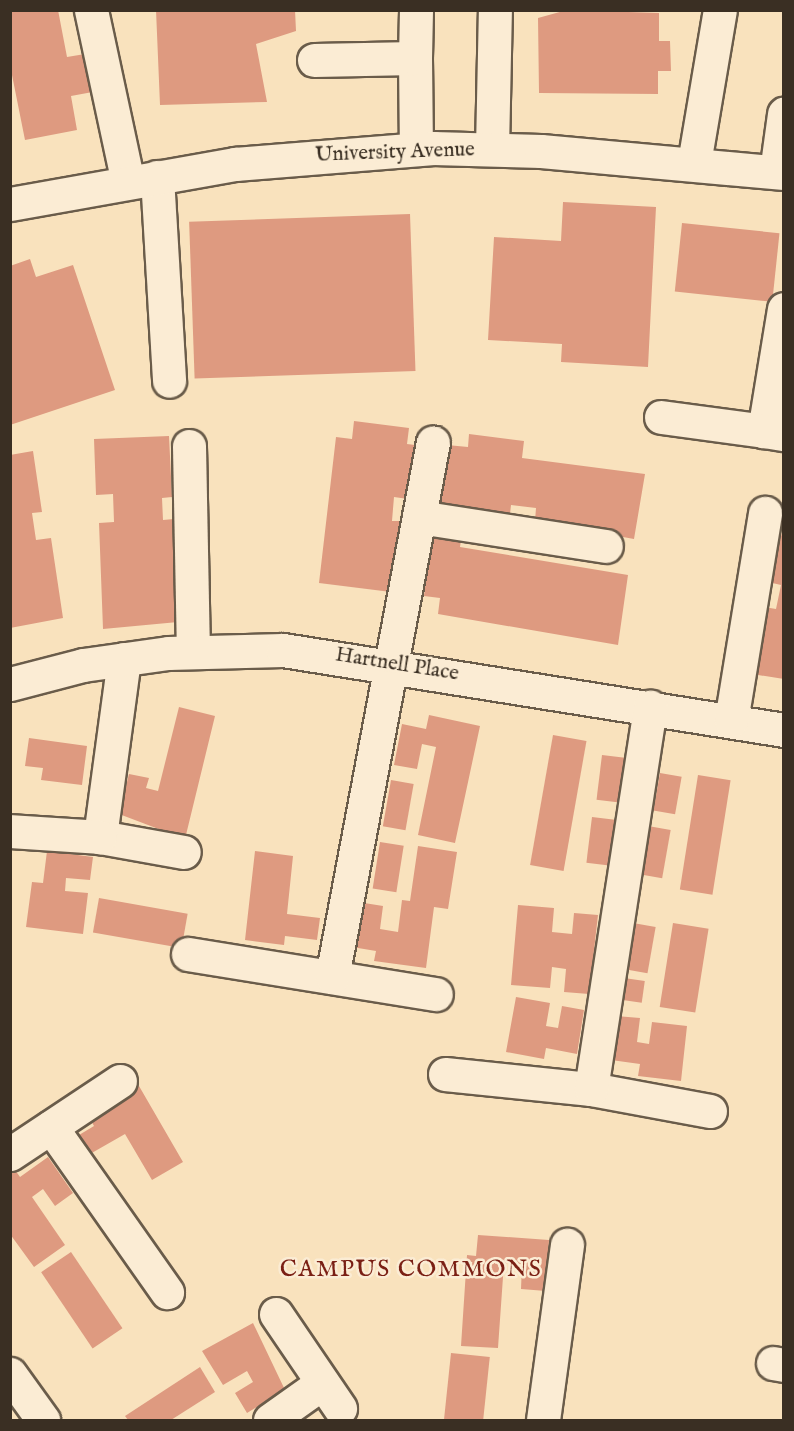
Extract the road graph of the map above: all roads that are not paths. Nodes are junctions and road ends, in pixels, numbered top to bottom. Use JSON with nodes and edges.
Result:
{"nodes":[{"id":1,"x":92,"y":10,"type":"edge"},
{"id":2,"x":416,"y":10,"type":"edge"},
{"id":3,"x":495,"y":10,"type":"edge"},
{"id":4,"x":720,"y":10,"type":"edge"},
{"id":5,"x":415,"y":58,"type":"junction"},
{"id":6,"x":314,"y":60,"type":"dead end"},
{"id":7,"x":783,"y":114,"type":"edge"},
{"id":8,"x":416,"y":149,"type":"junction"},
{"id":9,"x":492,"y":149,"type":"junction"},
{"id":10,"x":694,"y":164,"type":"junction"},
{"id":11,"x":780,"y":172,"type":"edge"},
{"id":12,"x":142,"y":179,"type":"junction"},
{"id":13,"x":10,"y":204,"type":"edge"},
{"id":14,"x":783,"y":309,"type":"edge"},
{"id":15,"x":169,"y":381,"type":"dead end"},
{"id":16,"x":662,"y":417,"type":"dead end"},
{"id":17,"x":774,"y":432,"type":"edge"},
{"id":18,"x":433,"y":442,"type":"dead end"},
{"id":19,"x":189,"y":446,"type":"dead end"},
{"id":20,"x":765,"y":513,"type":"dead end"},
{"id":21,"x":419,"y":517,"type":"junction"},
{"id":22,"x":606,"y":546,"type":"dead end"},
{"id":23,"x":193,"y":651,"type":"junction"},
{"id":24,"x":124,"y":659,"type":"junction"},
{"id":25,"x":392,"y":664,"type":"junction"},
{"id":26,"x":10,"y":684,"type":"edge"},
{"id":27,"x":650,"y":707,"type":"junction"},
{"id":28,"x":731,"y":721,"type":"junction"},
{"id":29,"x":783,"y":730,"type":"edge"},
{"id":30,"x":10,"y":831,"type":"edge"},
{"id":31,"x":100,"y":837,"type":"junction"},
{"id":32,"x":184,"y":852,"type":"dead end"},
{"id":33,"x":188,"y":954,"type":"dead end"},
{"id":34,"x":332,"y":977,"type":"junction"},
{"id":35,"x":436,"y":994,"type":"dead end"},
{"id":36,"x":445,"y":1074,"type":"dead end"},
{"id":37,"x":120,"y":1081,"type":"dead end"},
{"id":38,"x":591,"y":1089,"type":"junction"},
{"id":39,"x":710,"y":1111,"type":"dead end"},
{"id":40,"x":51,"y":1127,"type":"junction"},
{"id":41,"x":10,"y":1154,"type":"edge"},
{"id":42,"x":567,"y":1245,"type":"dead end"},
{"id":43,"x":167,"y":1292,"type":"dead end"},
{"id":44,"x":276,"y":1314,"type":"dead end"},
{"id":45,"x":10,"y":1374,"type":"edge"},
{"id":46,"x":43,"y":1420,"type":"edge"},
{"id":47,"x":270,"y":1420,"type":"edge"},
{"id":48,"x":543,"y":1420,"type":"edge"}],
"edges":[{"from":1,"to":12,"type":"street"},
{"from":2,"to":5,"type":"street"},
{"from":3,"to":9,"type":"street"},
{"from":4,"to":10,"type":"street"},
{"from":5,"to":6,"type":"street"},
{"from":5,"to":8,"type":"street"},
{"from":7,"to":11,"type":"street"},
{"from":8,"to":9,"type":"street","name":"University Avenue"},
{"from":8,"to":12,"type":"street","name":"University Avenue"},
{"from":9,"to":10,"type":"street","name":"University Avenue"},
{"from":10,"to":11,"type":"street","name":"University Avenue"},
{"from":12,"to":13,"type":"street","name":"University Avenue"},
{"from":12,"to":15,"type":"street"},
{"from":14,"to":17,"type":"street"},
{"from":16,"to":17,"type":"street"},
{"from":18,"to":21,"type":"street"},
{"from":19,"to":23,"type":"street"},
{"from":20,"to":28,"type":"street"},
{"from":21,"to":22,"type":"street"},
{"from":21,"to":25,"type":"street"},
{"from":23,"to":24,"type":"street","name":"Hartnell Place"},
{"from":23,"to":25,"type":"street","name":"Hartnell Place"},
{"from":24,"to":26,"type":"street","name":"Hartnell Place"},
{"from":24,"to":31,"type":"street"},
{"from":25,"to":27,"type":"street","name":"Hartnell Place"},
{"from":25,"to":34,"type":"street"},
{"from":27,"to":28,"type":"street","name":"Hartnell Place"},
{"from":27,"to":38,"type":"street"},
{"from":28,"to":29,"type":"street","name":"Hartnell Place"},
{"from":30,"to":31,"type":"street"},
{"from":31,"to":32,"type":"street"},
{"from":33,"to":34,"type":"street"},
{"from":34,"to":35,"type":"street"},
{"from":36,"to":38,"type":"street"},
{"from":37,"to":40,"type":"street"},
{"from":38,"to":39,"type":"street"},
{"from":40,"to":41,"type":"street"},
{"from":40,"to":43,"type":"street"},
{"from":42,"to":48,"type":"street"},
{"from":44,"to":47,"type":"street"},
{"from":45,"to":46,"type":"street"}]}
